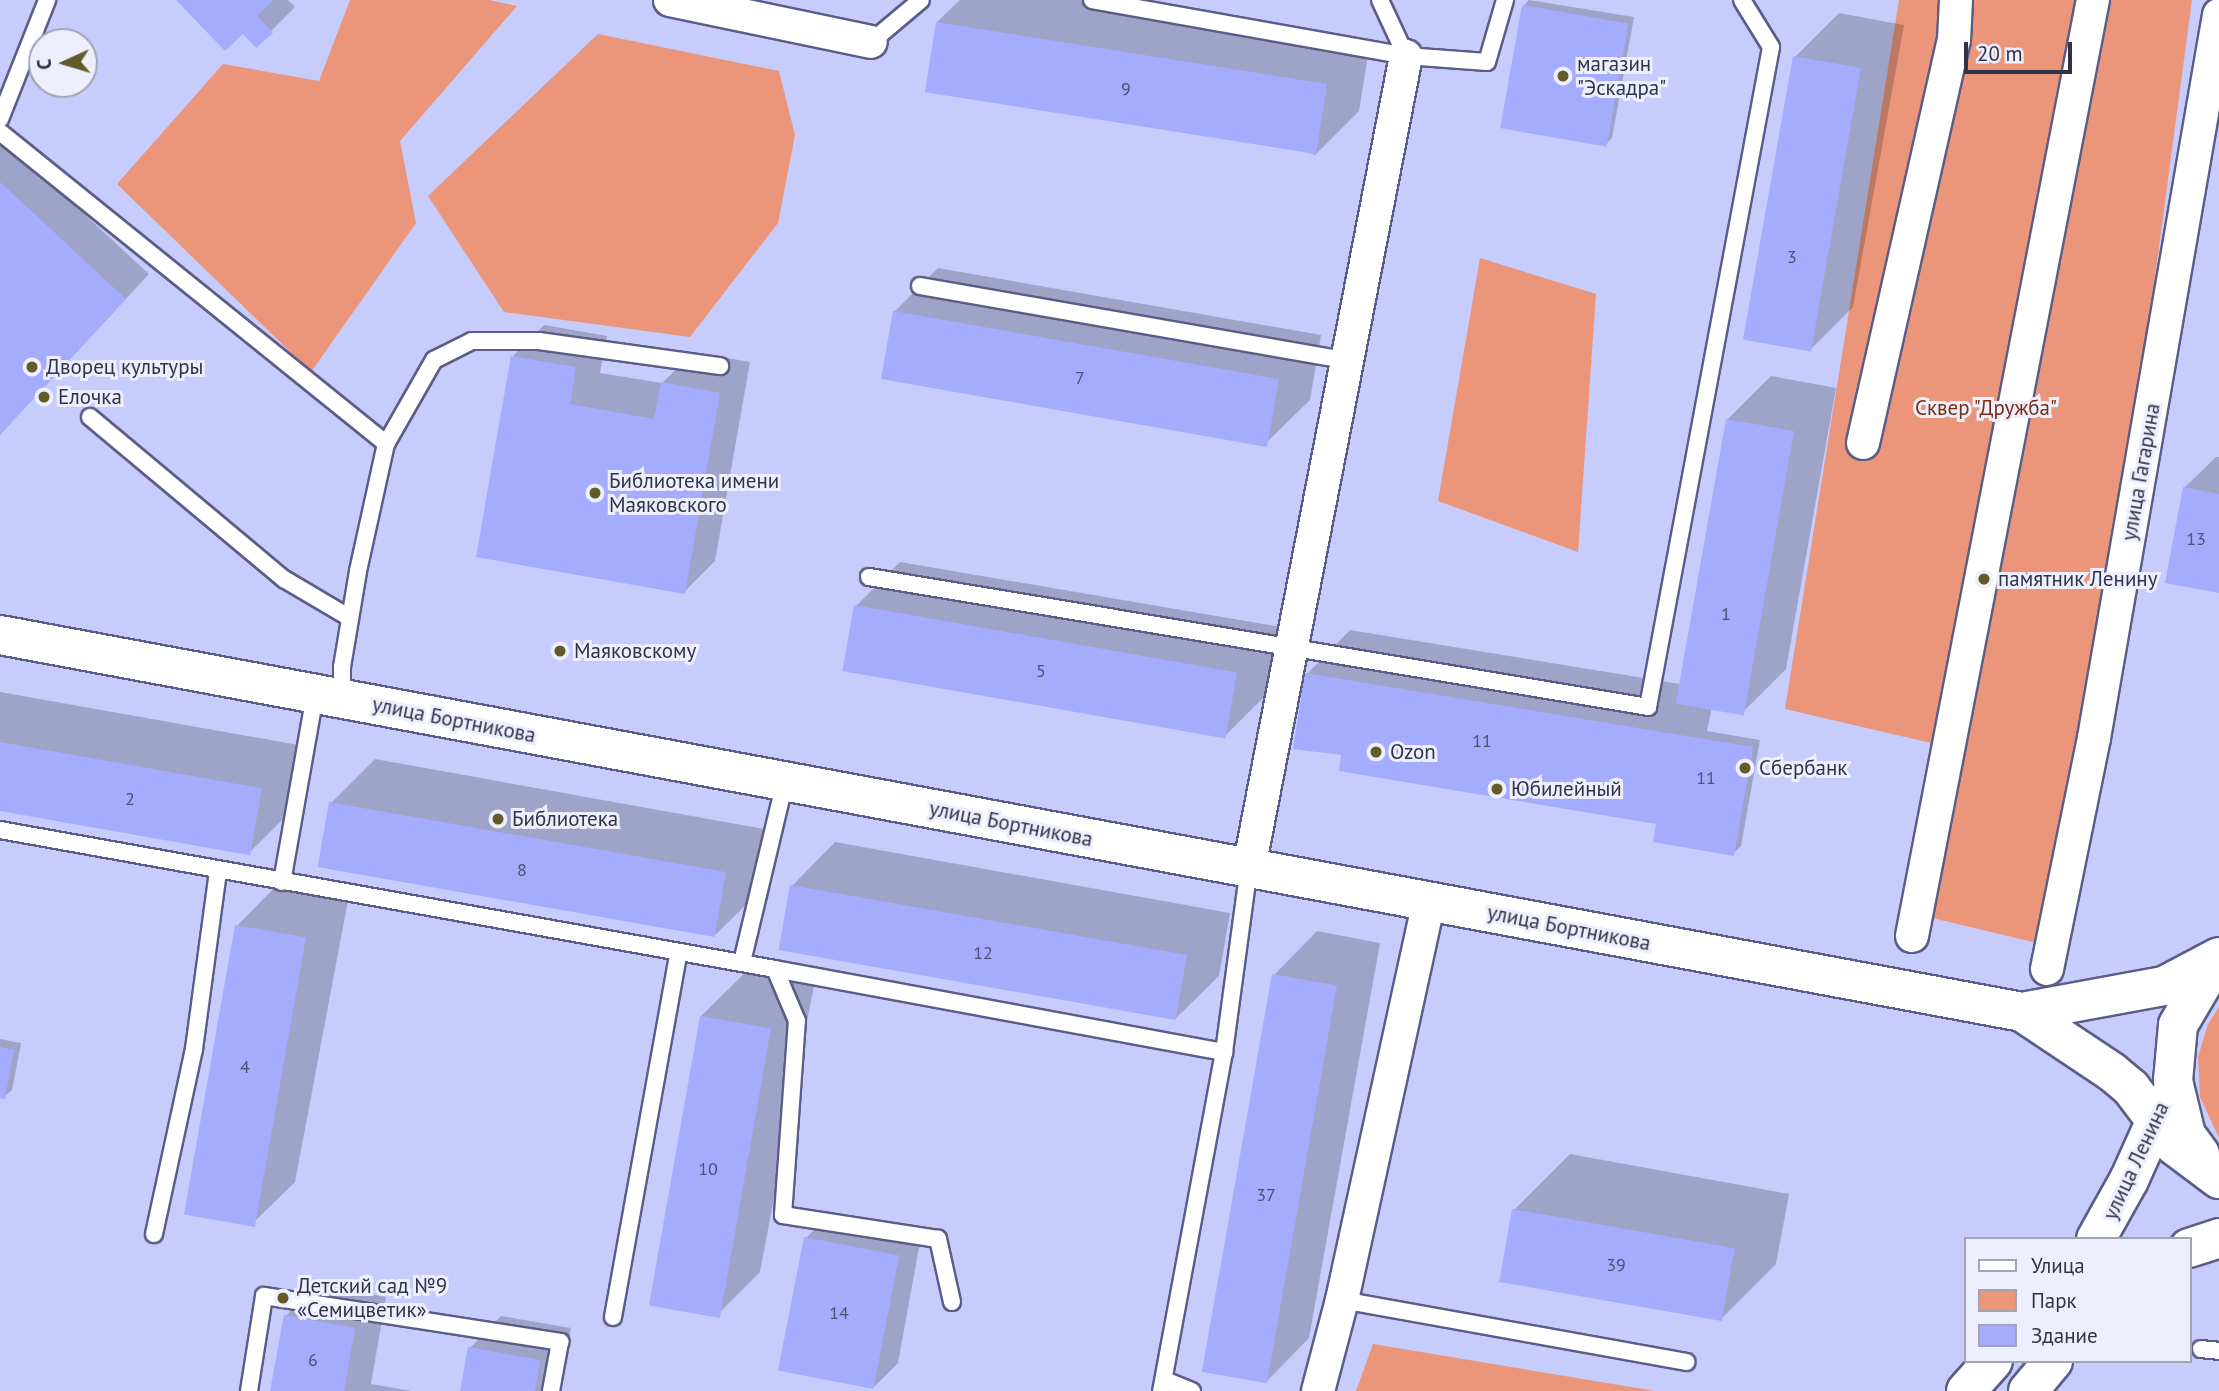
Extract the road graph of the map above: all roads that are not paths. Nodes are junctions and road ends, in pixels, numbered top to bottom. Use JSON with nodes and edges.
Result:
{"nodes":[{"id":1,"x":47,"y":0,"type":"edge"},
{"id":2,"x":670,"y":0,"type":"edge"},
{"id":3,"x":921,"y":0,"type":"edge"},
{"id":4,"x":1092,"y":0,"type":"edge"},
{"id":5,"x":1380,"y":0,"type":"edge"},
{"id":6,"x":1505,"y":0,"type":"edge"},
{"id":7,"x":1742,"y":0,"type":"edge"},
{"id":8,"x":1956,"y":0,"type":"edge"},
{"id":9,"x":2094,"y":0,"type":"edge"},
{"id":10,"x":2219,"y":15,"type":"edge"},
{"id":11,"x":871,"y":42,"type":"joint"},
{"id":12,"x":1406,"y":56,"type":"junction"},
{"id":13,"x":0,"y":119,"type":"edge"},
{"id":14,"x":0,"y":132,"type":"edge"},
{"id":15,"x":920,"y":286,"type":"dead end"},
{"id":16,"x":1346,"y":359,"type":"junction"},
{"id":17,"x":720,"y":366,"type":"dead end"},
{"id":18,"x":90,"y":417,"type":"dead end"},
{"id":19,"x":1863,"y":443,"type":"dead end"},
{"id":20,"x":386,"y":444,"type":"junction"},
{"id":21,"x":869,"y":577,"type":"dead end"},
{"id":22,"x":350,"y":618,"type":"junction"},
{"id":23,"x":0,"y":635,"type":"edge"},
{"id":24,"x":1291,"y":649,"type":"junction"},
{"id":25,"x":328,"y":697,"type":"junction"},
{"id":26,"x":785,"y":782,"type":"junction"},
{"id":27,"x":0,"y":830,"type":"edge"},
{"id":28,"x":1250,"y":868,"type":"junction"},
{"id":29,"x":219,"y":871,"type":"junction"},
{"id":30,"x":282,"y":882,"type":"junction"},
{"id":31,"x":1429,"y":902,"type":"junction"},
{"id":32,"x":1912,"y":936,"type":"dead end"},
{"id":33,"x":678,"y":954,"type":"junction"},
{"id":34,"x":2219,"y":957,"type":"edge"},
{"id":35,"x":742,"y":962,"type":"junction"},
{"id":36,"x":2219,"y":966,"type":"edge"},
{"id":37,"x":775,"y":968,"type":"junction"},
{"id":38,"x":2047,"y":969,"type":"dead end"},
{"id":39,"x":2022,"y":1012,"type":"junction"},
{"id":40,"x":1224,"y":1052,"type":"junction"},
{"id":41,"x":2173,"y":1081,"type":"junction"},
{"id":42,"x":2155,"y":1121,"type":"junction"},
{"id":43,"x":2219,"y":1178,"type":"edge"},
{"id":44,"x":154,"y":1234,"type":"dead end"},
{"id":45,"x":2097,"y":1237,"type":"edge"},
{"id":46,"x":2219,"y":1238,"type":"edge"},
{"id":47,"x":2191,"y":1247,"type":"edge"},
{"id":48,"x":1342,"y":1300,"type":"junction"},
{"id":49,"x":952,"y":1303,"type":"dead end"},
{"id":50,"x":613,"y":1317,"type":"dead end"},
{"id":51,"x":2201,"y":1349,"type":"dead end"},
{"id":52,"x":2219,"y":1351,"type":"edge"},
{"id":53,"x":1686,"y":1362,"type":"dead end"},
{"id":54,"x":1991,"y":1363,"type":"edge"},
{"id":55,"x":2051,"y":1363,"type":"edge"},
{"id":56,"x":1164,"y":1386,"type":"edge"},
{"id":57,"x":250,"y":1391,"type":"edge"},
{"id":58,"x":551,"y":1391,"type":"edge"},
{"id":59,"x":1192,"y":1391,"type":"edge"},
{"id":60,"x":1318,"y":1391,"type":"edge"},
{"id":61,"x":1966,"y":1391,"type":"edge"},
{"id":62,"x":2028,"y":1391,"type":"edge"}],
"edges":[{"from":1,"to":13,"type":"lane"},
{"from":2,"to":11,"type":"street"},
{"from":3,"to":11,"type":"lane"},
{"from":4,"to":12,"type":"lane"},
{"from":5,"to":12,"type":"lane"},
{"from":6,"to":12,"type":"lane"},
{"from":7,"to":24,"type":"lane"},
{"from":8,"to":19,"type":"street"},
{"from":9,"to":32,"type":"street"},
{"from":10,"to":38,"type":"street","name":"улица Гагарина"},
{"from":12,"to":16,"type":"street"},
{"from":14,"to":20,"type":"lane"},
{"from":15,"to":16,"type":"lane"},
{"from":16,"to":24,"type":"street"},
{"from":17,"to":20,"type":"lane"},
{"from":18,"to":22,"type":"lane"},
{"from":20,"to":22,"type":"lane"},
{"from":21,"to":24,"type":"lane"},
{"from":22,"to":25,"type":"lane"},
{"from":23,"to":25,"type":"street","name":"улица Бортникова"},
{"from":24,"to":28,"type":"street"},
{"from":25,"to":26,"type":"street","name":"улица Бортникова"},
{"from":25,"to":30,"type":"lane"},
{"from":26,"to":28,"type":"street","name":"улица Бортникова"},
{"from":26,"to":35,"type":"lane"},
{"from":27,"to":29,"type":"lane"},
{"from":28,"to":31,"type":"street","name":"улица Бортникова"},
{"from":28,"to":40,"type":"lane"},
{"from":29,"to":30,"type":"lane"},
{"from":29,"to":44,"type":"lane"},
{"from":30,"to":33,"type":"lane"},
{"from":31,"to":39,"type":"street","name":"улица Бортникова"},
{"from":31,"to":48,"type":"street"},
{"from":33,"to":35,"type":"lane"},
{"from":33,"to":50,"type":"lane"},
{"from":34,"to":39,"type":"street","name":"улица Бортникова"},
{"from":35,"to":37,"type":"lane"},
{"from":36,"to":41,"type":"street"},
{"from":37,"to":40,"type":"lane"},
{"from":37,"to":49,"type":"lane"},
{"from":39,"to":42,"type":"street","name":"улица Бортникова"},
{"from":40,"to":56,"type":"lane"},
{"from":41,"to":42,"type":"street","name":"улица Ленина"},
{"from":41,"to":43,"type":"street"},
{"from":42,"to":43,"type":"street","name":"улица Бортникова"},
{"from":42,"to":45,"type":"street","name":"улица Ленина"},
{"from":46,"to":47,"type":"street"},
{"from":48,"to":53,"type":"lane"},
{"from":48,"to":60,"type":"street"},
{"from":51,"to":52,"type":"lane"},
{"from":54,"to":61,"type":"street"},
{"from":55,"to":62,"type":"street"},
{"from":56,"to":59,"type":"lane"},
{"from":57,"to":58,"type":"lane"}]}
